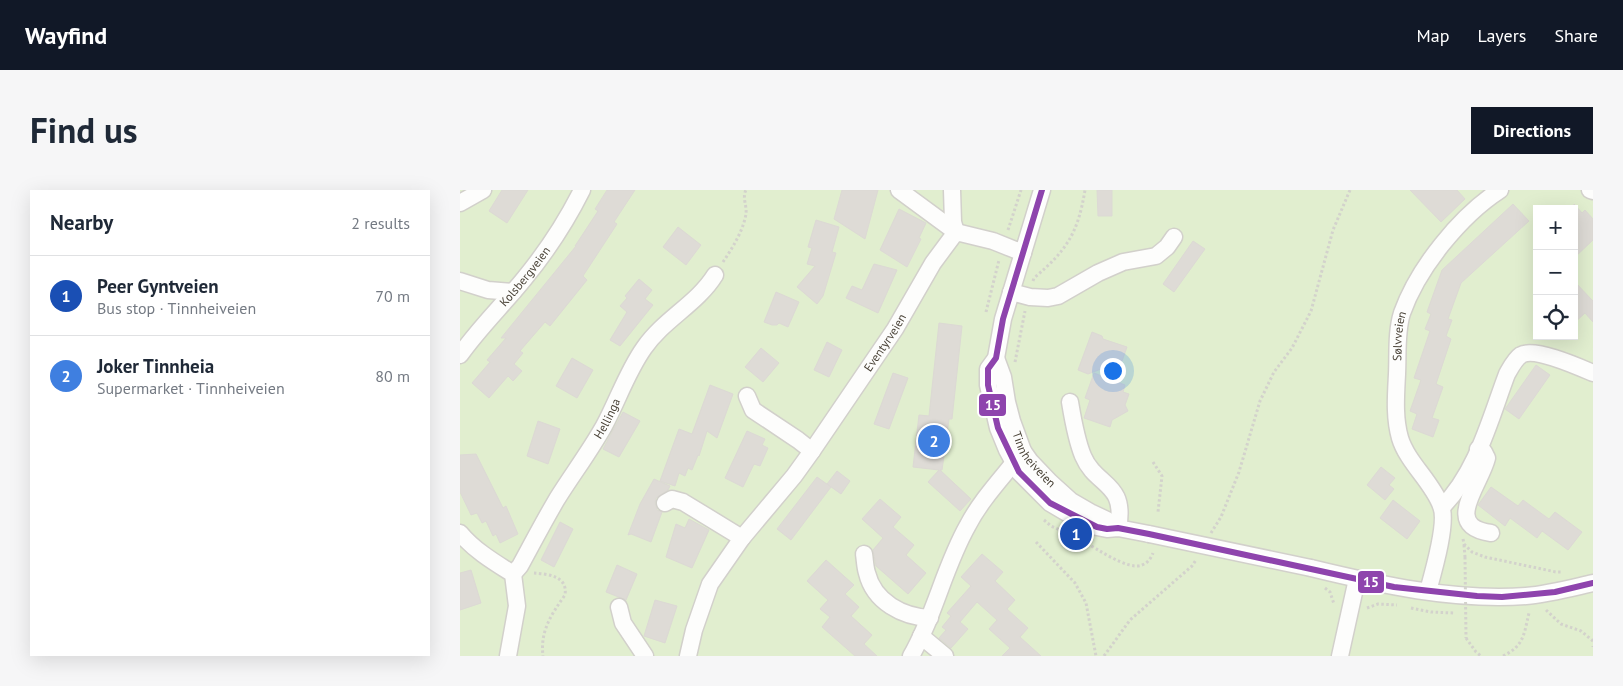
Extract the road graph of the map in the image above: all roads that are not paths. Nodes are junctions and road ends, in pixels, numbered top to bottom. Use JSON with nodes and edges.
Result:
{"nodes":[{"id":1,"x":483,"y":190,"type":"edge"},
{"id":2,"x":582,"y":190,"type":"edge"},
{"id":3,"x":899,"y":190,"type":"edge"},
{"id":4,"x":952,"y":190,"type":"edge"},
{"id":5,"x":1042,"y":190,"type":"edge"},
{"id":6,"x":1500,"y":190,"type":"edge"},
{"id":7,"x":460,"y":202,"type":"edge"},
{"id":8,"x":956,"y":232,"type":"junction"},
{"id":9,"x":1174,"y":237,"type":"dead end"},
{"id":10,"x":1022,"y":253,"type":"junction"},
{"id":11,"x":715,"y":275,"type":"road end"},
{"id":12,"x":460,"y":281,"type":"edge"},
{"id":13,"x":514,"y":292,"type":"junction"},
{"id":14,"x":1011,"y":292,"type":"junction"},
{"id":15,"x":460,"y":355,"type":"edge"},
{"id":16,"x":1593,"y":372,"type":"edge"},
{"id":17,"x":747,"y":396,"type":"dead end"},
{"id":18,"x":1070,"y":402,"type":"dead end"},
{"id":19,"x":1478,"y":449,"type":"junction"},
{"id":20,"x":812,"y":451,"type":"junction"},
{"id":21,"x":1018,"y":457,"type":"junction"},
{"id":22,"x":665,"y":503,"type":"dead end"},
{"id":23,"x":1442,"y":506,"type":"junction"},
{"id":24,"x":1118,"y":528,"type":"junction"},
{"id":25,"x":460,"y":533,"type":"edge"},
{"id":26,"x":1491,"y":533,"type":"dead end"},
{"id":27,"x":742,"y":538,"type":"junction"},
{"id":28,"x":864,"y":554,"type":"dead end"},
{"id":29,"x":513,"y":574,"type":"junction"},
{"id":30,"x":1357,"y":579,"type":"junction"},
{"id":31,"x":1593,"y":583,"type":"edge"},
{"id":32,"x":1428,"y":591,"type":"junction"},
{"id":33,"x":619,"y":608,"type":"dead end"},
{"id":34,"x":930,"y":618,"type":"junction"},
{"id":35,"x":921,"y":636,"type":"junction"},
{"id":36,"x":508,"y":656,"type":"edge"},
{"id":37,"x":645,"y":656,"type":"edge"},
{"id":38,"x":688,"y":656,"type":"edge"},
{"id":39,"x":911,"y":656,"type":"edge"},
{"id":40,"x":945,"y":656,"type":"edge"},
{"id":41,"x":1340,"y":656,"type":"edge"}],
"edges":[{"from":1,"to":7,"type":"street"},
{"from":2,"to":13,"type":"street","name":"Kolsbergveien"},
{"from":3,"to":8,"type":"street"},
{"from":4,"to":8,"type":"street"},
{"from":5,"to":10,"type":"street","name":"Tinnheiveien"},
{"from":6,"to":23,"type":"street","name":"Sølvveien"},
{"from":8,"to":10,"type":"street"},
{"from":8,"to":20,"type":"street","name":"Eventyrveien"},
{"from":9,"to":14,"type":"street"},
{"from":10,"to":14,"type":"street","name":"Tinnheiveien"},
{"from":11,"to":29,"type":"street","name":"Hellinga"},
{"from":12,"to":13,"type":"street"},
{"from":13,"to":15,"type":"street","name":"Kolsbergveien"},
{"from":14,"to":21,"type":"street","name":"Tinnheiveien"},
{"from":16,"to":19,"type":"street"},
{"from":17,"to":20,"type":"street"},
{"from":18,"to":24,"type":"street"},
{"from":19,"to":23,"type":"street"},
{"from":19,"to":26,"type":"street"},
{"from":20,"to":27,"type":"street","name":"Eventyrveien"},
{"from":21,"to":24,"type":"street","name":"Tinnheiveien"},
{"from":21,"to":34,"type":"street"},
{"from":22,"to":27,"type":"street"},
{"from":23,"to":32,"type":"street"},
{"from":24,"to":30,"type":"street","name":"Tinnheiveien","bridge":true},
{"from":25,"to":29,"type":"street"},
{"from":27,"to":38,"type":"street","name":"Eventyrveien"},
{"from":28,"to":34,"type":"street"},
{"from":29,"to":36,"type":"street"},
{"from":30,"to":32,"type":"street","name":"Tinnheiveien"},
{"from":30,"to":41,"type":"street"},
{"from":31,"to":32,"type":"street","name":"Tinnheiveien"},
{"from":33,"to":37,"type":"street"},
{"from":34,"to":35,"type":"street"},
{"from":35,"to":39,"type":"street"},
{"from":35,"to":40,"type":"street"}]}
